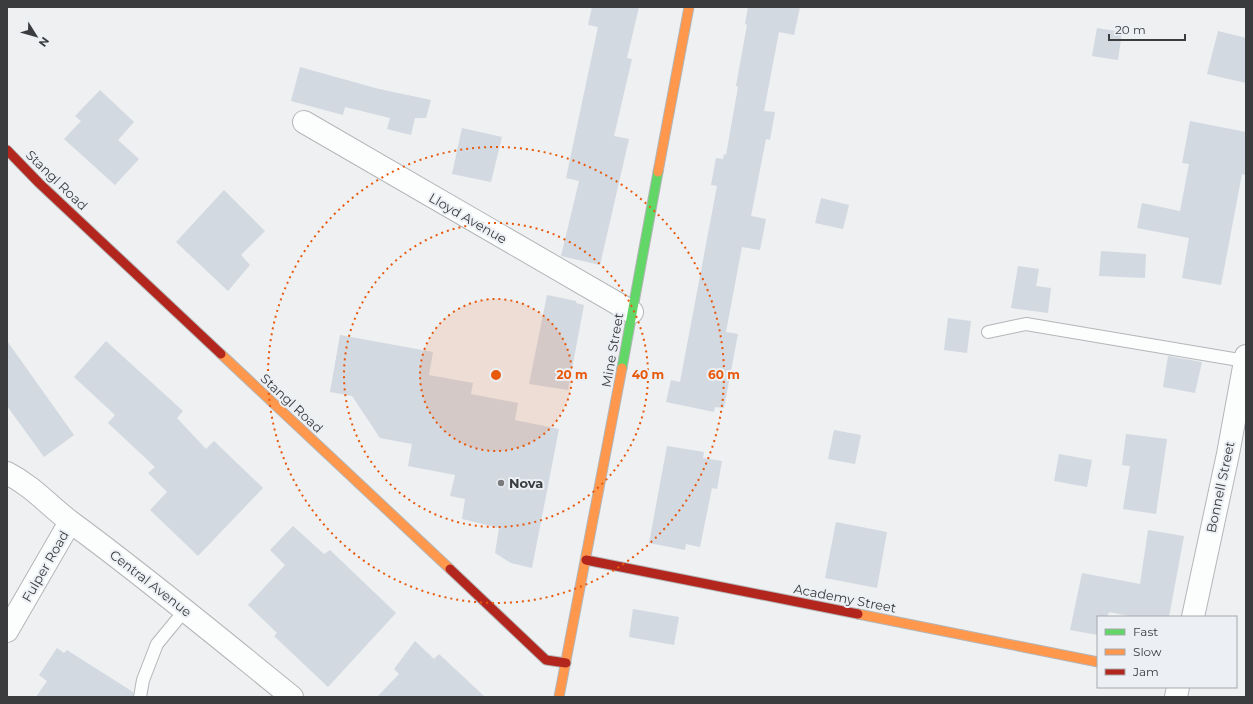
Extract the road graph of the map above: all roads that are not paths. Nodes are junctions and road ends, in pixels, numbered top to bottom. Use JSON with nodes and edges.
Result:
{"nodes":[{"id":1,"x":689,"y":7,"type":"edge"},
{"id":2,"x":304,"y":122,"type":"dead end"},
{"id":3,"x":7,"y":150,"type":"edge"},
{"id":4,"x":632,"y":312,"type":"junction"},
{"id":5,"x":988,"y":332,"type":"dead end"},
{"id":6,"x":1245,"y":359,"type":"edge"},
{"id":7,"x":7,"y":473,"type":"edge"},
{"id":8,"x":70,"y":522,"type":"junction"},
{"id":9,"x":586,"y":560,"type":"junction"},
{"id":10,"x":184,"y":610,"type":"junction"},
{"id":11,"x":1193,"y":616,"type":"edge"},
{"id":12,"x":7,"y":631,"type":"edge"},
{"id":13,"x":1097,"y":662,"type":"edge"},
{"id":14,"x":566,"y":663,"type":"junction"},
{"id":15,"x":140,"y":697,"type":"edge"},
{"id":16,"x":292,"y":697,"type":"edge"},
{"id":17,"x":559,"y":697,"type":"edge"}],
"edges":[{"from":1,"to":4,"type":"street","name":"Mine Street"},
{"from":2,"to":4,"type":"street","name":"Lloyd Avenue"},
{"from":3,"to":14,"type":"street","name":"Stangl Road"},
{"from":4,"to":9,"type":"street","name":"Mine Street"},
{"from":5,"to":6,"type":"lane"},
{"from":6,"to":11,"type":"street","name":"Bonnell Street"},
{"from":7,"to":8,"type":"street","name":"Central Avenue"},
{"from":8,"to":10,"type":"street","name":"Central Avenue"},
{"from":8,"to":12,"type":"street","name":"Fulper Road"},
{"from":9,"to":13,"type":"street","name":"Academy Street"},
{"from":9,"to":14,"type":"street","name":"Mine Street"},
{"from":10,"to":15,"type":"lane"},
{"from":10,"to":16,"type":"street","name":"Central Avenue"},
{"from":14,"to":17,"type":"street","name":"Mine Street"}]}
